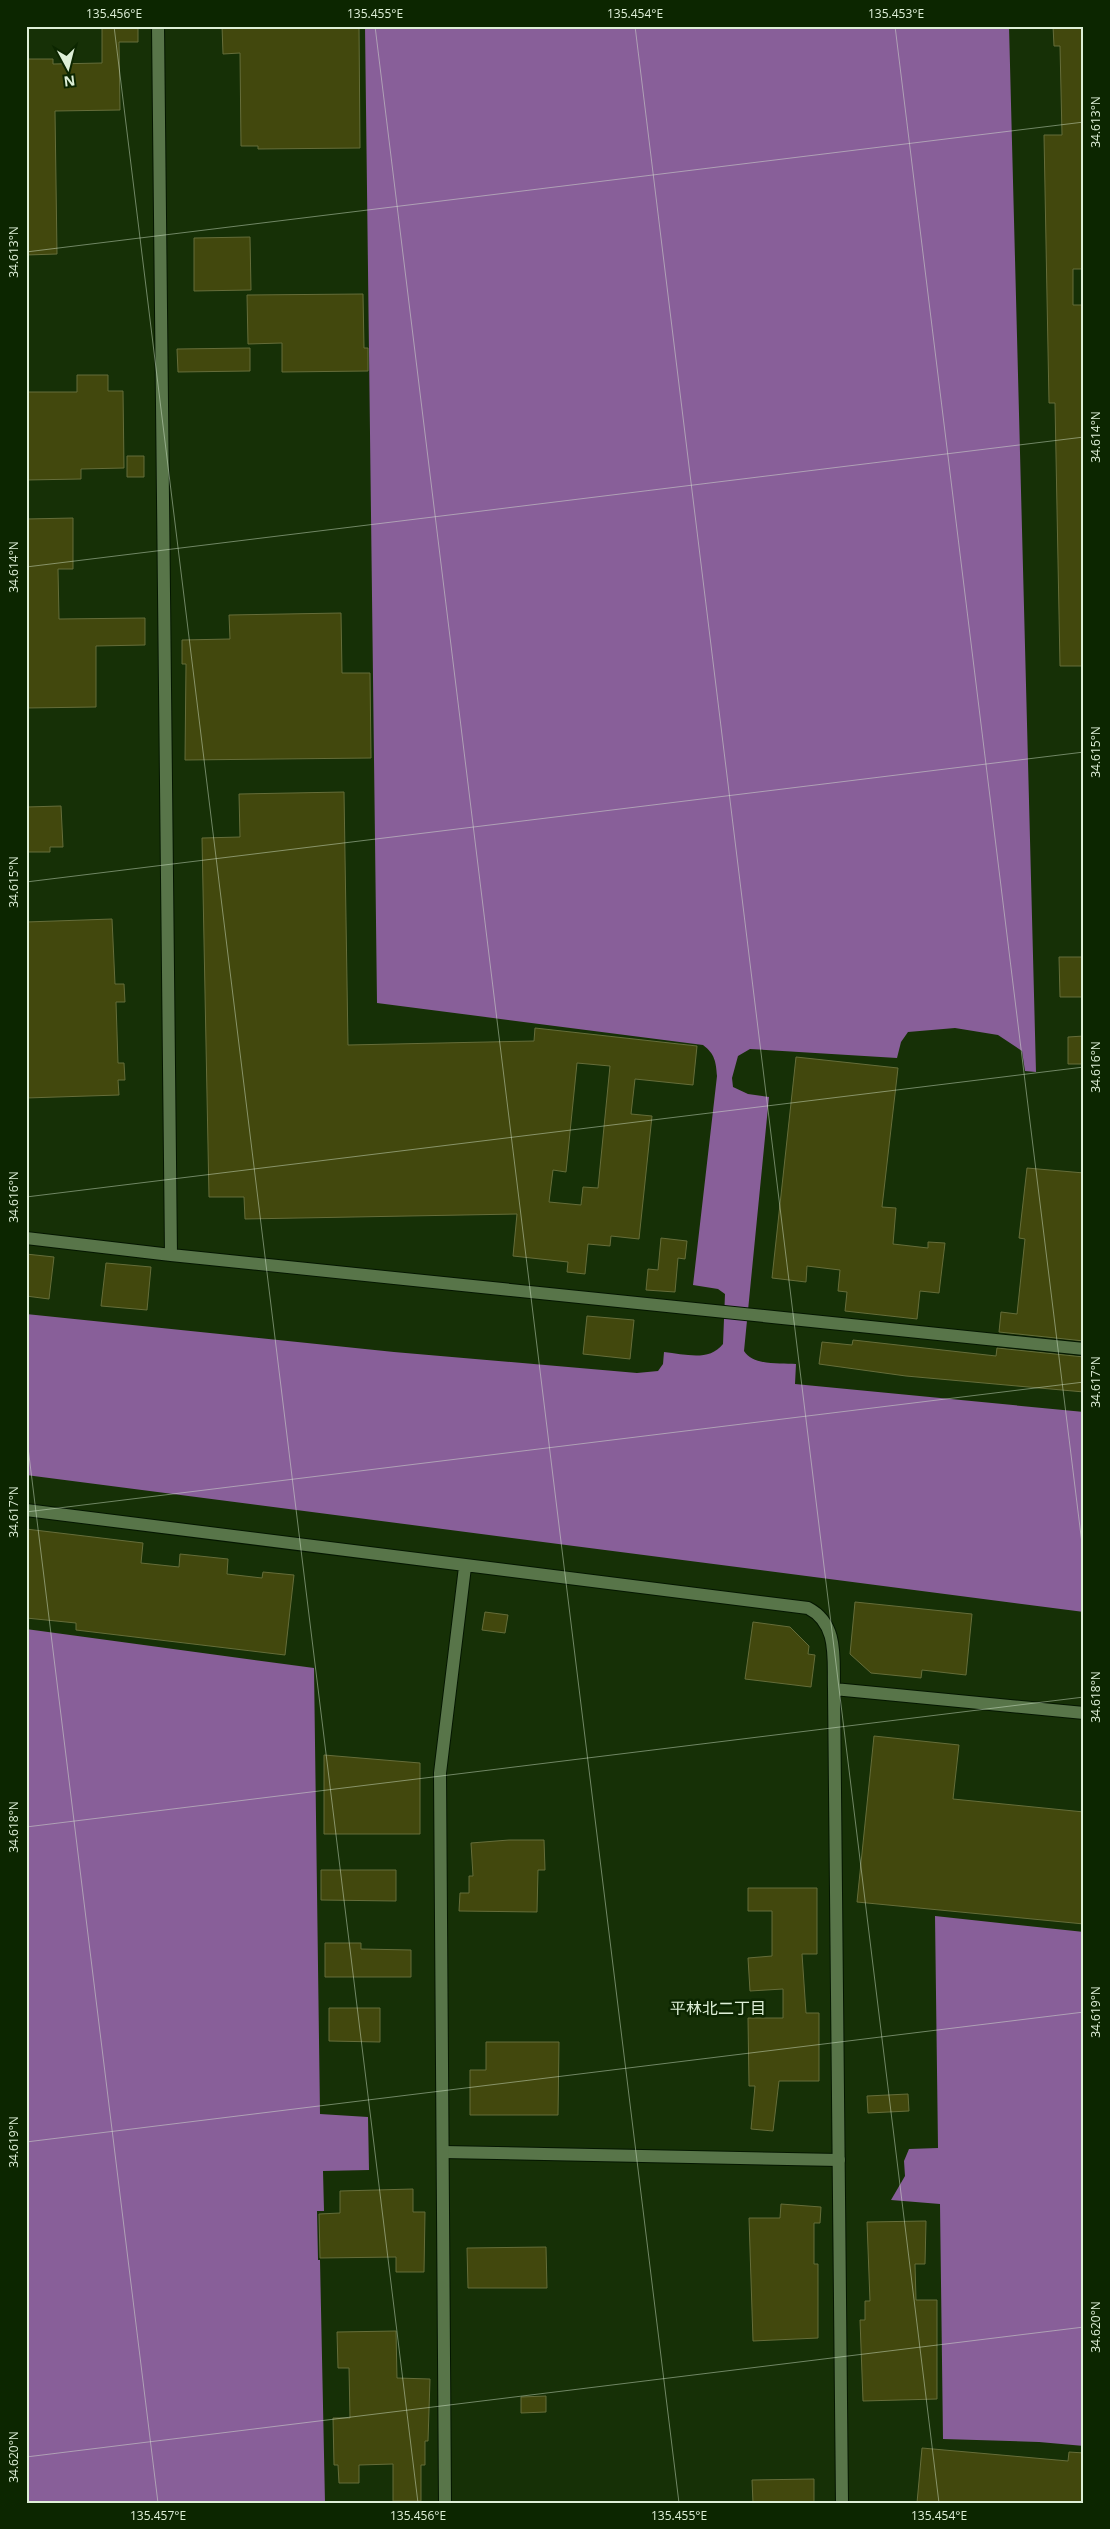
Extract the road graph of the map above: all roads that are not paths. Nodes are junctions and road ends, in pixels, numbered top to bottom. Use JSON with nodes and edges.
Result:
{"nodes":[{"id":1,"x":158,"y":26,"type":"edge"},
{"id":2,"x":26,"y":1238,"type":"edge"},
{"id":3,"x":171,"y":1255,"type":"junction"},
{"id":4,"x":1084,"y":1349,"type":"edge"},
{"id":5,"x":26,"y":1510,"type":"edge"},
{"id":6,"x":465,"y":1567,"type":"junction"},
{"id":7,"x":834,"y":1689,"type":"junction"},
{"id":8,"x":1084,"y":1713,"type":"edge"},
{"id":9,"x":443,"y":2152,"type":"junction"},
{"id":10,"x":839,"y":2160,"type":"junction"},
{"id":11,"x":446,"y":2503,"type":"edge"},
{"id":12,"x":842,"y":2503,"type":"edge"}],
"edges":[{"from":1,"to":3,"type":"street"},
{"from":2,"to":3,"type":"street"},
{"from":3,"to":4,"type":"street"},
{"from":5,"to":6,"type":"street"},
{"from":6,"to":7,"type":"street"},
{"from":6,"to":9,"type":"street"},
{"from":7,"to":8,"type":"street"},
{"from":7,"to":10,"type":"street"},
{"from":9,"to":10,"type":"street"},
{"from":9,"to":11,"type":"street"},
{"from":10,"to":12,"type":"street"}]}
